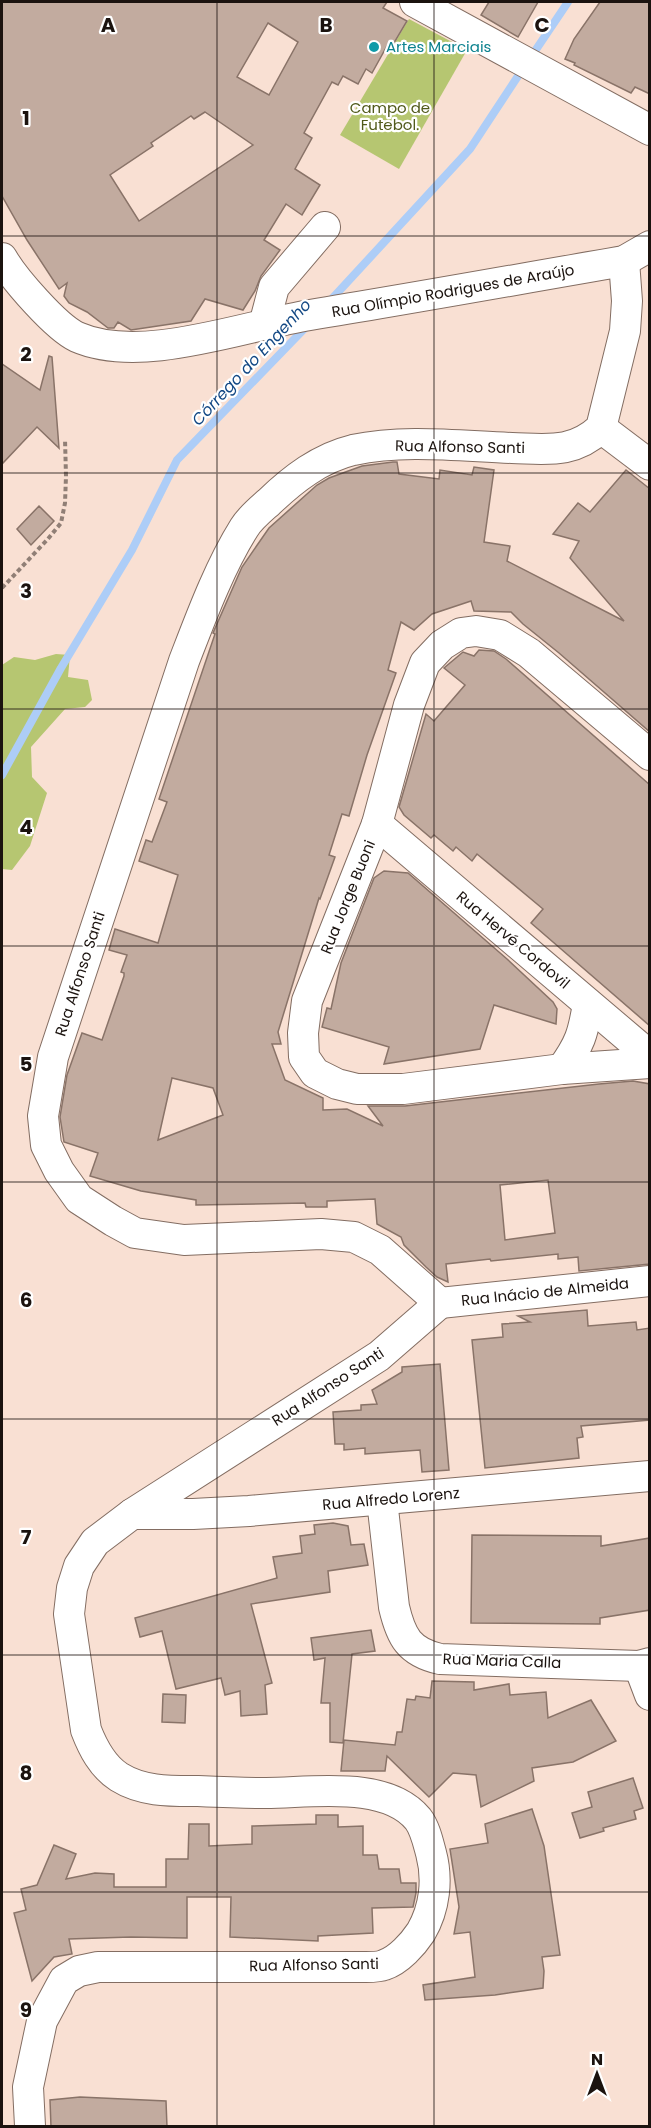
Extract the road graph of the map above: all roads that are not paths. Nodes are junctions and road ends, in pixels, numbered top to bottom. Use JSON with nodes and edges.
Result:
{"nodes":[{"id":1,"x":415,"y":2,"type":"edge"},
{"id":2,"x":650,"y":129,"type":"edge"},
{"id":3,"x":325,"y":227,"type":"dead end"},
{"id":4,"x":650,"y":246,"type":"edge"},
{"id":5,"x":2,"y":258,"type":"edge"},
{"id":6,"x":624,"y":261,"type":"junction"},
{"id":7,"x":264,"y":325,"type":"junction"},
{"id":8,"x":601,"y":428,"type":"junction"},
{"id":9,"x":650,"y":465,"type":"edge"},
{"id":10,"x":650,"y":755,"type":"edge"},
{"id":11,"x":377,"y":824,"type":"junction"},
{"id":12,"x":588,"y":1004,"type":"junction"},
{"id":13,"x":650,"y":1056,"type":"edge"},
{"id":14,"x":650,"y":1063,"type":"edge"},
{"id":15,"x":562,"y":1069,"type":"junction"},
{"id":16,"x":650,"y":1281,"type":"edge"},
{"id":17,"x":440,"y":1303,"type":"junction"},
{"id":18,"x":650,"y":1476,"type":"edge"},
{"id":19,"x":382,"y":1500,"type":"junction"},
{"id":20,"x":132,"y":1514,"type":"junction"},
{"id":21,"x":644,"y":1665,"type":"edge"},
{"id":22,"x":650,"y":1695,"type":"edge"},
{"id":23,"x":30,"y":2127,"type":"edge"}],
"edges":[{"from":1,"to":2,"type":"street"},
{"from":3,"to":7,"type":"street"},
{"from":4,"to":6,"type":"street","name":"Rua Olímpio Rodrigues de Araújo"},
{"from":5,"to":7,"type":"street","name":"Rua Olímpio Rodrigues de Araújo"},
{"from":6,"to":7,"type":"street","name":"Rua Olímpio Rodrigues de Araújo"},
{"from":6,"to":8,"type":"street"},
{"from":8,"to":9,"type":"street"},
{"from":8,"to":17,"type":"street","name":"Rua Alfonso Santi"},
{"from":10,"to":11,"type":"street","name":"Rua Jorge Buoni"},
{"from":11,"to":12,"type":"street","name":"Rua Hervé Cordovil"},
{"from":11,"to":15,"type":"street","name":"Rua Jorge Buoni"},
{"from":12,"to":13,"type":"street","name":"Rua Hervé Cordovil"},
{"from":12,"to":15,"type":"street"},
{"from":14,"to":15,"type":"street","name":"Rua Jorge Buoni"},
{"from":16,"to":17,"type":"street","name":"Rua Inácio de Almeida"},
{"from":17,"to":20,"type":"street","name":"Rua Alfonso Santi"},
{"from":18,"to":19,"type":"street","name":"Rua Alfredo Lorenz"},
{"from":19,"to":20,"type":"street","name":"Rua Alfredo Lorenz"},
{"from":19,"to":21,"type":"street","name":"Rua Maria Calla"},
{"from":20,"to":23,"type":"street","name":"Rua Alfonso Santi"},
{"from":21,"to":22,"type":"street"}]}
